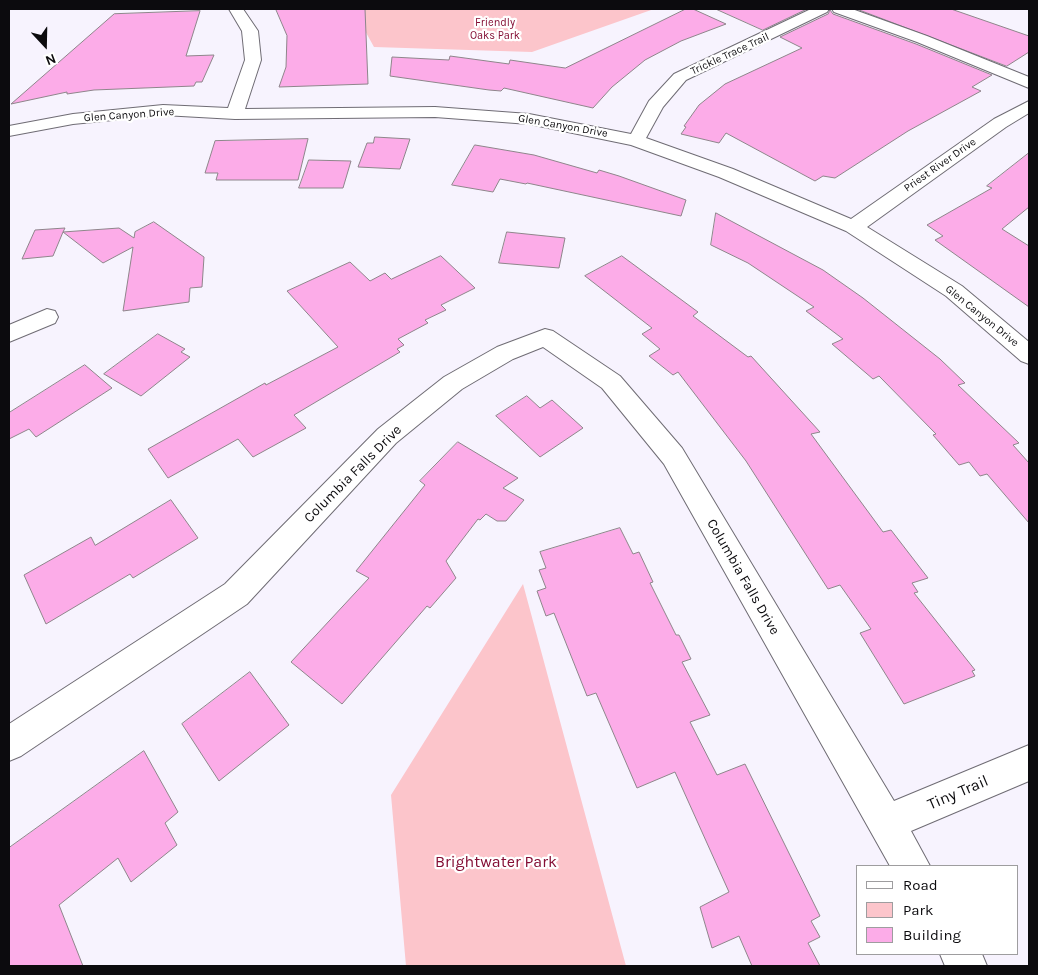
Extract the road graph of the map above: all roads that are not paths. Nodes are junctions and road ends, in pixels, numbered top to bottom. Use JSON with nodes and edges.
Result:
{"nodes":[{"id":1,"x":236,"y":9,"type":"edge"},
{"id":2,"x":822,"y":9,"type":"edge"},
{"id":3,"x":839,"y":9,"type":"edge"},
{"id":4,"x":1029,"y":83,"type":"edge"},
{"id":5,"x":1029,"y":106,"type":"edge"},
{"id":6,"x":235,"y":114,"type":"junction"},
{"id":7,"x":9,"y":132,"type":"edge"},
{"id":8,"x":636,"y":140,"type":"junction"},
{"id":9,"x":853,"y":227,"type":"junction"},
{"id":10,"x":47,"y":317,"type":"dead end"},
{"id":11,"x":9,"y":334,"type":"edge"},
{"id":12,"x":1029,"y":355,"type":"edge"},
{"id":13,"x":12,"y":733,"type":"edge"},
{"id":14,"x":1029,"y":763,"type":"edge"},
{"id":15,"x":886,"y":823,"type":"junction"},
{"id":16,"x":910,"y":865,"type":"edge"},
{"id":17,"x":961,"y":955,"type":"edge"},
{"id":18,"x":967,"y":966,"type":"edge"}],
"edges":[{"from":1,"to":6,"type":"street"},
{"from":2,"to":8,"type":"street","name":"Trickle Trace Trail"},
{"from":3,"to":4,"type":"street"},
{"from":5,"to":9,"type":"street","name":"Priest River Drive"},
{"from":6,"to":7,"type":"street","name":"Glen Canyon Drive"},
{"from":6,"to":8,"type":"street","name":"Glen Canyon Drive"},
{"from":8,"to":9,"type":"street","name":"Glen Canyon Drive"},
{"from":9,"to":12,"type":"street","name":"Glen Canyon Drive"},
{"from":10,"to":11,"type":"street"},
{"from":13,"to":15,"type":"street","name":"Columbia Falls Drive"},
{"from":14,"to":15,"type":"street","name":"Tiny Trail"},
{"from":15,"to":16,"type":"street","name":"Columbia Falls Drive"},
{"from":17,"to":18,"type":"street"}]}
